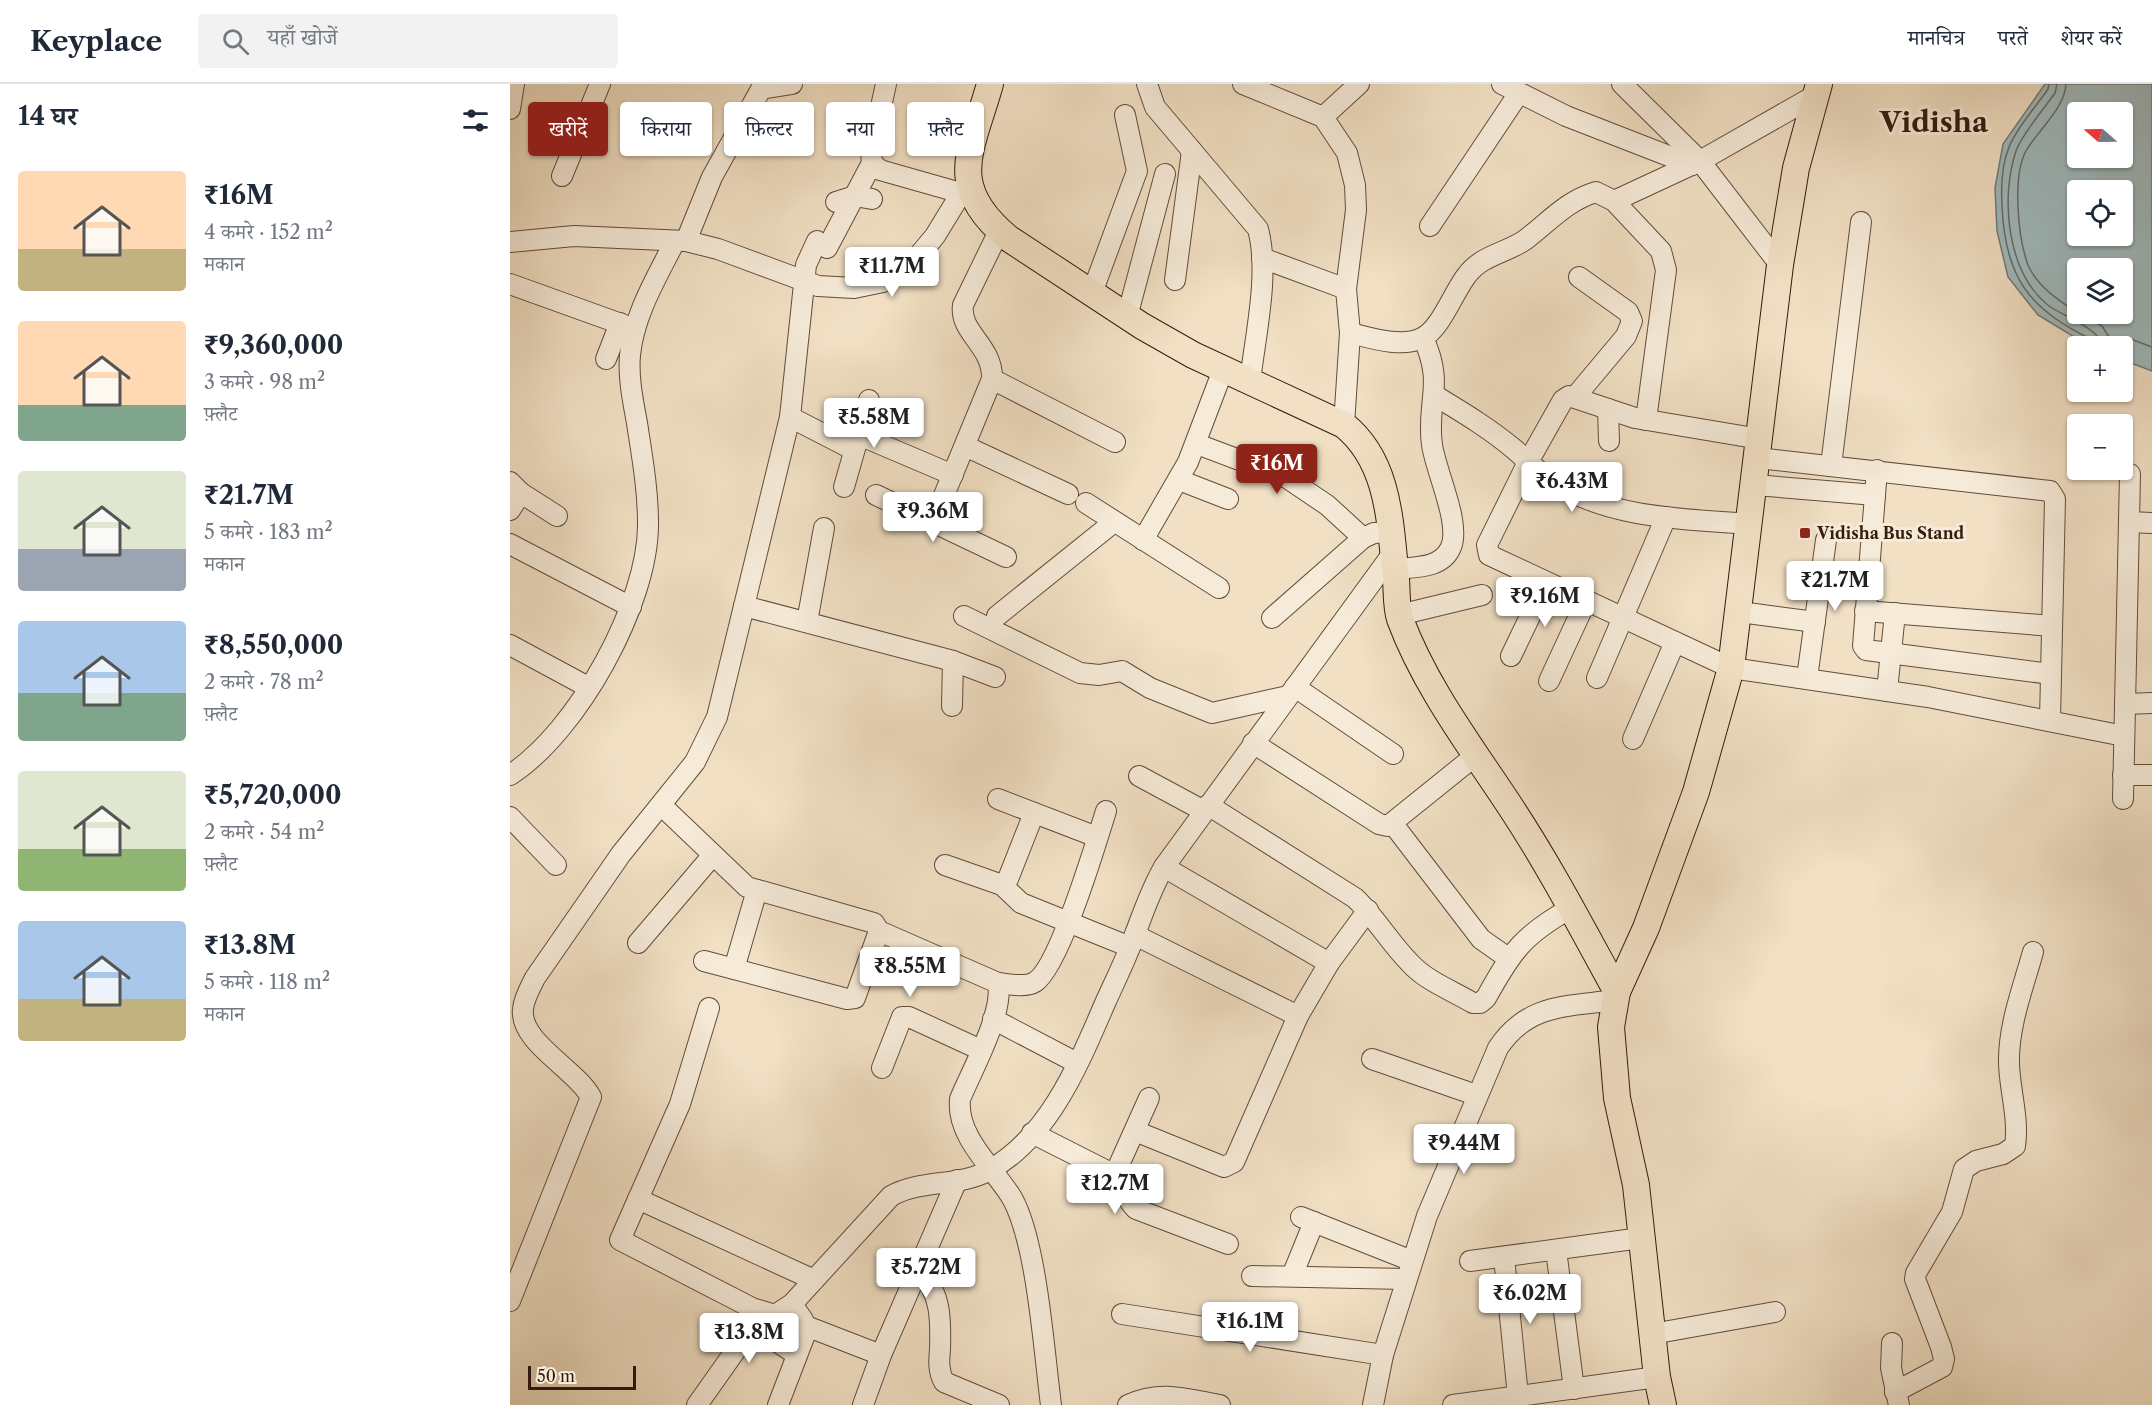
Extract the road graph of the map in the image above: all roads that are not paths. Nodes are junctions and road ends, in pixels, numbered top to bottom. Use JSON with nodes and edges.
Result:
{"nodes":[{"id":1,"x":514,"y":84,"type":"edge"},
{"id":2,"x":600,"y":84,"type":"edge"},
{"id":3,"x":792,"y":84,"type":"edge"},
{"id":4,"x":886,"y":84,"type":"edge"},
{"id":5,"x":990,"y":84,"type":"edge"},
{"id":6,"x":1147,"y":84,"type":"edge"},
{"id":7,"x":1243,"y":84,"type":"edge"},
{"id":8,"x":1359,"y":84,"type":"edge"},
{"id":9,"x":1622,"y":84,"type":"edge"},
{"id":10,"x":755,"y":86,"type":"edge"},
{"id":11,"x":1510,"y":88,"type":"edge"},
{"id":12,"x":1818,"y":89,"type":"edge"},
{"id":13,"x":510,"y":109,"type":"edge"},
{"id":14,"x":1125,"y":115,"type":"dead end"},
{"id":15,"x":1323,"y":117,"type":"junction"},
{"id":16,"x":1192,"y":151,"type":"junction"},
{"id":17,"x":872,"y":163,"type":"junction"},
{"id":18,"x":1696,"y":163,"type":"junction"},
{"id":19,"x":1165,"y":174,"type":"dead end"},
{"id":20,"x":562,"y":176,"type":"dead end"},
{"id":21,"x":964,"y":188,"type":"junction"},
{"id":22,"x":864,"y":197,"type":"junction"},
{"id":23,"x":1614,"y":201,"type":"junction"},
{"id":24,"x":836,"y":202,"type":"dead end"},
{"id":25,"x":1861,"y":222,"type":"dead end"},
{"id":26,"x":1430,"y":226,"type":"dead end"},
{"id":27,"x":999,"y":231,"type":"junction"},
{"id":28,"x":680,"y":241,"type":"junction"},
{"id":29,"x":510,"y":242,"type":"edge"},
{"id":30,"x":1262,"y":258,"type":"junction"},
{"id":31,"x":1780,"y":265,"type":"junction"},
{"id":32,"x":1579,"y":277,"type":"dead end"},
{"id":33,"x":1175,"y":280,"type":"dead end"},
{"id":34,"x":510,"y":284,"type":"edge"},
{"id":35,"x":812,"y":285,"type":"junction"},
{"id":36,"x":1346,"y":289,"type":"junction"},
{"id":37,"x":1092,"y":293,"type":"junction"},
{"id":38,"x":1127,"y":316,"type":"junction"},
{"id":39,"x":627,"y":326,"type":"junction"},
{"id":40,"x":1350,"y":333,"type":"junction"},
{"id":41,"x":1423,"y":338,"type":"junction"},
{"id":42,"x":606,"y":358,"type":"dead end"},
{"id":43,"x":1223,"y":370,"type":"junction"},
{"id":44,"x":992,"y":379,"type":"junction"},
{"id":45,"x":1250,"y":382,"type":"junction"},
{"id":46,"x":1434,"y":395,"type":"junction"},
{"id":47,"x":1575,"y":397,"type":"junction"},
{"id":48,"x":869,"y":400,"type":"dead end"},
{"id":49,"x":1608,"y":409,"type":"junction"},
{"id":50,"x":790,"y":417,"type":"junction"},
{"id":51,"x":1646,"y":420,"type":"junction"},
{"id":52,"x":1344,"y":425,"type":"junction"},
{"id":53,"x":1609,"y":441,"type":"dead end"},
{"id":54,"x":857,"y":442,"type":"junction"},
{"id":55,"x":1115,"y":442,"type":"dead end"},
{"id":56,"x":1197,"y":444,"type":"junction"},
{"id":57,"x":965,"y":447,"type":"junction"},
{"id":58,"x":1759,"y":448,"type":"junction"},
{"id":59,"x":1528,"y":462,"type":"junction"},
{"id":60,"x":1831,"y":466,"type":"junction"},
{"id":61,"x":1876,"y":470,"type":"junction"},
{"id":62,"x":953,"y":475,"type":"junction"},
{"id":63,"x":1179,"y":480,"type":"junction"},
{"id":64,"x":2130,"y":480,"type":"edge"},
{"id":65,"x":1755,"y":485,"type":"junction"},
{"id":66,"x":516,"y":487,"type":"edge"},
{"id":67,"x":844,"y":487,"type":"dead end"},
{"id":68,"x":1068,"y":494,"type":"dead end"},
{"id":69,"x":876,"y":495,"type":"dead end"},
{"id":70,"x":1875,"y":495,"type":"junction"},
{"id":71,"x":1228,"y":499,"type":"dead end"},
{"id":72,"x":1086,"y":503,"type":"dead end"},
{"id":73,"x":510,"y":510,"type":"edge"},
{"id":74,"x":557,"y":516,"type":"dead end"},
{"id":75,"x":1666,"y":517,"type":"junction"},
{"id":76,"x":933,"y":522,"type":"junction"},
{"id":77,"x":1114,"y":522,"type":"junction"},
{"id":78,"x":2129,"y":522,"type":"junction"},
{"id":79,"x":1750,"y":524,"type":"junction"},
{"id":80,"x":2152,"y":524,"type":"edge"},
{"id":81,"x":824,"y":528,"type":"dead end"},
{"id":82,"x":1363,"y":538,"type":"junction"},
{"id":83,"x":1143,"y":540,"type":"junction"},
{"id":84,"x":1826,"y":540,"type":"dead end"},
{"id":85,"x":510,"y":544,"type":"edge"},
{"id":86,"x":1393,"y":552,"type":"junction"},
{"id":87,"x":1006,"y":557,"type":"dead end"},
{"id":88,"x":1546,"y":583,"type":"junction"},
{"id":89,"x":1219,"y":588,"type":"dead end"},
{"id":90,"x":1482,"y":595,"type":"dead end"},
{"id":91,"x":1586,"y":601,"type":"junction"},
{"id":92,"x":744,"y":606,"type":"junction"},
{"id":93,"x":631,"y":607,"type":"junction"},
{"id":94,"x":1865,"y":611,"type":"junction"},
{"id":95,"x":1740,"y":612,"type":"junction"},
{"id":96,"x":1895,"y":613,"type":"junction"},
{"id":97,"x":1399,"y":615,"type":"junction"},
{"id":98,"x":964,"y":616,"type":"dead end"},
{"id":99,"x":998,"y":616,"type":"dead end"},
{"id":100,"x":1272,"y":618,"type":"dead end"},
{"id":101,"x":1624,"y":619,"type":"junction"},
{"id":102,"x":807,"y":622,"type":"junction"},
{"id":103,"x":1815,"y":622,"type":"junction"},
{"id":104,"x":2052,"y":626,"type":"junction"},
{"id":105,"x":1675,"y":642,"type":"junction"},
{"id":106,"x":510,"y":645,"type":"edge"},
{"id":107,"x":1511,"y":656,"type":"dead end"},
{"id":108,"x":1891,"y":656,"type":"junction"},
{"id":109,"x":953,"y":661,"type":"junction"},
{"id":110,"x":1731,"y":668,"type":"junction"},
{"id":111,"x":2051,"y":674,"type":"junction"},
{"id":112,"x":995,"y":677,"type":"dead end"},
{"id":113,"x":1597,"y":678,"type":"dead end"},
{"id":114,"x":1807,"y":678,"type":"junction"},
{"id":115,"x":1550,"y":681,"type":"dead end"},
{"id":116,"x":588,"y":687,"type":"junction"},
{"id":117,"x":1887,"y":691,"type":"junction"},
{"id":118,"x":1291,"y":692,"type":"junction"},
{"id":119,"x":2152,"y":703,"type":"edge"},
{"id":120,"x":2125,"y":704,"type":"junction"},
{"id":121,"x":952,"y":706,"type":"dead end"},
{"id":122,"x":2050,"y":720,"type":"junction"},
{"id":123,"x":2124,"y":736,"type":"junction"},
{"id":124,"x":1633,"y":739,"type":"dead end"},
{"id":125,"x":1254,"y":743,"type":"junction"},
{"id":126,"x":1393,"y":754,"type":"dead end"},
{"id":127,"x":1475,"y":756,"type":"junction"},
{"id":128,"x":510,"y":775,"type":"edge"},
{"id":129,"x":2123,"y":775,"type":"junction"},
{"id":130,"x":2152,"y":775,"type":"edge"},
{"id":131,"x":1138,"y":776,"type":"dead end"},
{"id":132,"x":998,"y":799,"type":"dead end"},
{"id":133,"x":2123,"y":799,"type":"dead end"},
{"id":134,"x":661,"y":805,"type":"junction"},
{"id":135,"x":1206,"y":808,"type":"junction"},
{"id":136,"x":1106,"y":811,"type":"dead end"},
{"id":137,"x":1034,"y":813,"type":"junction"},
{"id":138,"x":510,"y":817,"type":"edge"},
{"id":139,"x":1393,"y":824,"type":"junction"},
{"id":140,"x":1097,"y":837,"type":"junction"},
{"id":141,"x":713,"y":855,"type":"junction"},
{"id":142,"x":945,"y":865,"type":"dead end"},
{"id":143,"x":556,"y":866,"type":"dead end"},
{"id":144,"x":1164,"y":867,"type":"junction"},
{"id":145,"x":1002,"y":885,"type":"junction"},
{"id":146,"x":757,"y":890,"type":"junction"},
{"id":147,"x":1571,"y":908,"type":"junction"},
{"id":148,"x":1368,"y":910,"type":"junction"},
{"id":149,"x":1067,"y":924,"type":"junction"},
{"id":150,"x":879,"y":931,"type":"junction"},
{"id":151,"x":1133,"y":941,"type":"junction"},
{"id":152,"x":638,"y":943,"type":"dead end"},
{"id":153,"x":2033,"y":952,"type":"dead end"},
{"id":154,"x":1508,"y":958,"type":"junction"},
{"id":155,"x":704,"y":962,"type":"dead end"},
{"id":156,"x":1329,"y":963,"type":"junction"},
{"id":157,"x":734,"y":969,"type":"junction"},
{"id":158,"x":998,"y":983,"type":"junction"},
{"id":159,"x":1616,"y":996,"type":"junction"},
{"id":160,"x":709,"y":1008,"type":"dead end"},
{"id":161,"x":1298,"y":1016,"type":"junction"},
{"id":162,"x":993,"y":1019,"type":"junction"},
{"id":163,"x":517,"y":1020,"type":"edge"},
{"id":164,"x":981,"y":1050,"type":"junction"},
{"id":165,"x":1372,"y":1059,"type":"dead end"},
{"id":166,"x":1077,"y":1063,"type":"junction"},
{"id":167,"x":882,"y":1068,"type":"dead end"},
{"id":168,"x":1476,"y":1095,"type":"junction"},
{"id":169,"x":1149,"y":1098,"type":"dead end"},
{"id":170,"x":1135,"y":1131,"type":"junction"},
{"id":171,"x":1032,"y":1132,"type":"junction"},
{"id":172,"x":989,"y":1170,"type":"junction"},
{"id":173,"x":1114,"y":1176,"type":"junction"},
{"id":174,"x":957,"y":1180,"type":"junction"},
{"id":175,"x":638,"y":1199,"type":"junction"},
{"id":176,"x":1641,"y":1238,"type":"junction"},
{"id":177,"x":1228,"y":1244,"type":"dead end"},
{"id":178,"x":1556,"y":1250,"type":"junction"},
{"id":179,"x":1504,"y":1257,"type":"junction"},
{"id":180,"x":1470,"y":1261,"type":"dead end"},
{"id":181,"x":918,"y":1269,"type":"junction"},
{"id":182,"x":1409,"y":1270,"type":"junction"},
{"id":183,"x":1252,"y":1276,"type":"dead end"},
{"id":184,"x":1292,"y":1276,"type":"junction"},
{"id":185,"x":814,"y":1280,"type":"junction"},
{"id":186,"x":510,"y":1301,"type":"edge"},
{"id":187,"x":792,"y":1304,"type":"junction"},
{"id":188,"x":1775,"y":1312,"type":"dead end"},
{"id":189,"x":762,"y":1313,"type":"junction"},
{"id":190,"x":1122,"y":1314,"type":"dead end"},
{"id":191,"x":806,"y":1326,"type":"junction"},
{"id":192,"x":1652,"y":1334,"type":"junction"},
{"id":193,"x":776,"y":1341,"type":"dead end"},
{"id":194,"x":1892,"y":1343,"type":"dead end"},
{"id":195,"x":797,"y":1355,"type":"junction"},
{"id":196,"x":881,"y":1355,"type":"junction"},
{"id":197,"x":1383,"y":1355,"type":"junction"},
{"id":198,"x":1657,"y":1377,"type":"junction"},
{"id":199,"x":1567,"y":1395,"type":"edge"},
{"id":200,"x":1518,"y":1396,"type":"junction"},
{"id":201,"x":1897,"y":1398,"type":"edge"},
{"id":202,"x":980,"y":1401,"type":"edge"},
{"id":203,"x":1490,"y":1403,"type":"edge"},
{"id":204,"x":697,"y":1405,"type":"edge"},
{"id":205,"x":778,"y":1405,"type":"edge"},
{"id":206,"x":863,"y":1405,"type":"edge"},
{"id":207,"x":999,"y":1405,"type":"edge"},
{"id":208,"x":1051,"y":1405,"type":"edge"},
{"id":209,"x":1128,"y":1405,"type":"edge"},
{"id":210,"x":1220,"y":1405,"type":"edge"},
{"id":211,"x":1373,"y":1405,"type":"edge"},
{"id":212,"x":1453,"y":1405,"type":"edge"},
{"id":213,"x":1663,"y":1405,"type":"edge"}],
"edges":[{"from":1,"to":13,"type":"street"},
{"from":2,"to":20,"type":"street"},
{"from":3,"to":10,"type":"street"},
{"from":4,"to":17,"type":"street"},
{"from":5,"to":21,"type":"main road"},
{"from":6,"to":16,"type":"street"},
{"from":7,"to":15,"type":"street"},
{"from":8,"to":15,"type":"street"},
{"from":9,"to":18,"type":"street"},
{"from":10,"to":28,"type":"street"},
{"from":11,"to":18,"type":"street"},
{"from":11,"to":26,"type":"street"},
{"from":12,"to":18,"type":"street"},
{"from":12,"to":31,"type":"main road"},
{"from":14,"to":37,"type":"street"},
{"from":15,"to":36,"type":"street"},
{"from":16,"to":30,"type":"street"},
{"from":16,"to":33,"type":"street"},
{"from":17,"to":21,"type":"street"},
{"from":17,"to":22,"type":"street"},
{"from":18,"to":23,"type":"street"},
{"from":18,"to":31,"type":"street"},
{"from":19,"to":38,"type":"street"},
{"from":21,"to":27,"type":"main road"},
{"from":21,"to":35,"type":"street"},
{"from":22,"to":24,"type":"street"},
{"from":22,"to":35,"type":"street"},
{"from":23,"to":41,"type":"street"},
{"from":23,"to":51,"type":"street"},
{"from":25,"to":60,"type":"street"},
{"from":27,"to":37,"type":"main road"},
{"from":27,"to":44,"type":"street"},
{"from":28,"to":29,"type":"street"},
{"from":28,"to":35,"type":"street"},
{"from":28,"to":39,"type":"street"},
{"from":30,"to":36,"type":"street"},
{"from":30,"to":45,"type":"street"},
{"from":31,"to":58,"type":"main road"},
{"from":32,"to":47,"type":"street"},
{"from":34,"to":39,"type":"street"},
{"from":35,"to":50,"type":"street"},
{"from":36,"to":40,"type":"street"},
{"from":37,"to":38,"type":"main road"},
{"from":38,"to":43,"type":"main road"},
{"from":39,"to":42,"type":"street"},
{"from":39,"to":93,"type":"street"},
{"from":40,"to":41,"type":"street"},
{"from":40,"to":52,"type":"street"},
{"from":41,"to":46,"type":"street"},
{"from":43,"to":45,"type":"main road"},
{"from":43,"to":56,"type":"street"},
{"from":44,"to":55,"type":"street"},
{"from":44,"to":57,"type":"street"},
{"from":45,"to":52,"type":"main road"},
{"from":46,"to":59,"type":"street"},
{"from":46,"to":86,"type":"street"},
{"from":47,"to":49,"type":"street"},
{"from":47,"to":59,"type":"street"},
{"from":48,"to":54,"type":"street"},
{"from":49,"to":51,"type":"street"},
{"from":49,"to":53,"type":"street"},
{"from":50,"to":54,"type":"street"},
{"from":50,"to":92,"type":"street"},
{"from":51,"to":58,"type":"street"},
{"from":52,"to":86,"type":"main road"},
{"from":54,"to":62,"type":"street"},
{"from":54,"to":67,"type":"street"},
{"from":56,"to":63,"type":"street"},
{"from":56,"to":82,"type":"street"},
{"from":57,"to":62,"type":"street"},
{"from":57,"to":68,"type":"street"},
{"from":58,"to":60,"type":"street"},
{"from":58,"to":65,"type":"main road"},
{"from":59,"to":75,"type":"street"},
{"from":59,"to":88,"type":"street"},
{"from":60,"to":61,"type":"street"},
{"from":61,"to":70,"type":"street"},
{"from":61,"to":104,"type":"street"},
{"from":62,"to":76,"type":"street"},
{"from":63,"to":71,"type":"street"},
{"from":63,"to":83,"type":"street"},
{"from":64,"to":78,"type":"street"},
{"from":65,"to":70,"type":"street"},
{"from":65,"to":79,"type":"main road"},
{"from":66,"to":73,"type":"street"},
{"from":66,"to":74,"type":"street"},
{"from":69,"to":76,"type":"street"},
{"from":70,"to":94,"type":"street"},
{"from":72,"to":77,"type":"street"},
{"from":75,"to":79,"type":"street"},
{"from":75,"to":101,"type":"street"},
{"from":76,"to":87,"type":"street"},
{"from":77,"to":83,"type":"street"},
{"from":77,"to":99,"type":"street"},
{"from":78,"to":80,"type":"street"},
{"from":78,"to":120,"type":"street"},
{"from":79,"to":95,"type":"main road"},
{"from":81,"to":102,"type":"street"},
{"from":82,"to":86,"type":"street"},
{"from":82,"to":100,"type":"street"},
{"from":83,"to":89,"type":"street"},
{"from":84,"to":103,"type":"street"},
{"from":85,"to":93,"type":"street"},
{"from":86,"to":97,"type":"main road"},
{"from":86,"to":118,"type":"street"},
{"from":88,"to":91,"type":"street"},
{"from":88,"to":107,"type":"street"},
{"from":90,"to":97,"type":"street"},
{"from":91,"to":101,"type":"street"},
{"from":91,"to":115,"type":"street"},
{"from":92,"to":102,"type":"street"},
{"from":92,"to":134,"type":"street"},
{"from":93,"to":116,"type":"street"},
{"from":94,"to":96,"type":"street"},
{"from":94,"to":108,"type":"street"},
{"from":95,"to":103,"type":"street"},
{"from":95,"to":110,"type":"main road"},
{"from":96,"to":104,"type":"street"},
{"from":96,"to":108,"type":"street"},
{"from":97,"to":127,"type":"main road"},
{"from":98,"to":118,"type":"street"},
{"from":101,"to":105,"type":"street"},
{"from":101,"to":113,"type":"street"},
{"from":102,"to":109,"type":"street"},
{"from":103,"to":114,"type":"street"},
{"from":104,"to":111,"type":"street"},
{"from":105,"to":110,"type":"street"},
{"from":105,"to":124,"type":"street"},
{"from":106,"to":116,"type":"street"},
{"from":108,"to":111,"type":"street"},
{"from":108,"to":117,"type":"street"},
{"from":109,"to":112,"type":"street"},
{"from":109,"to":121,"type":"street"},
{"from":110,"to":114,"type":"street"},
{"from":110,"to":159,"type":"main road"},
{"from":111,"to":122,"type":"street"},
{"from":114,"to":117,"type":"street"},
{"from":116,"to":128,"type":"street"},
{"from":117,"to":122,"type":"street"},
{"from":118,"to":125,"type":"street"},
{"from":118,"to":126,"type":"street"},
{"from":119,"to":120,"type":"street"},
{"from":120,"to":123,"type":"street"},
{"from":122,"to":123,"type":"street"},
{"from":123,"to":129,"type":"street"},
{"from":125,"to":135,"type":"street"},
{"from":125,"to":139,"type":"street"},
{"from":127,"to":139,"type":"street"},
{"from":127,"to":147,"type":"main road"},
{"from":129,"to":130,"type":"street"},
{"from":129,"to":133,"type":"street"},
{"from":131,"to":135,"type":"street"},
{"from":132,"to":137,"type":"street"},
{"from":134,"to":141,"type":"street"},
{"from":134,"to":163,"type":"street"},
{"from":135,"to":144,"type":"street"},
{"from":135,"to":148,"type":"street"},
{"from":136,"to":140,"type":"street"},
{"from":137,"to":140,"type":"street"},
{"from":137,"to":145,"type":"street"},
{"from":138,"to":143,"type":"street"},
{"from":139,"to":154,"type":"street"},
{"from":140,"to":149,"type":"street"},
{"from":141,"to":146,"type":"street"},
{"from":141,"to":152,"type":"street"},
{"from":142,"to":145,"type":"street"},
{"from":144,"to":151,"type":"street"},
{"from":144,"to":156,"type":"street"},
{"from":145,"to":149,"type":"street"},
{"from":146,"to":150,"type":"street"},
{"from":146,"to":157,"type":"street"},
{"from":147,"to":154,"type":"street"},
{"from":147,"to":159,"type":"main road"},
{"from":148,"to":154,"type":"street"},
{"from":148,"to":156,"type":"street"},
{"from":149,"to":151,"type":"street"},
{"from":149,"to":158,"type":"street"},
{"from":150,"to":157,"type":"street"},
{"from":150,"to":158,"type":"street"},
{"from":151,"to":161,"type":"street"},
{"from":151,"to":166,"type":"street"},
{"from":153,"to":201,"type":"street"},
{"from":155,"to":157,"type":"street"},
{"from":156,"to":161,"type":"street"},
{"from":158,"to":162,"type":"street"},
{"from":159,"to":168,"type":"street"},
{"from":159,"to":176,"type":"main road"},
{"from":160,"to":175,"type":"street"},
{"from":161,"to":170,"type":"street"},
{"from":162,"to":164,"type":"street"},
{"from":162,"to":166,"type":"street"},
{"from":163,"to":186,"type":"street"},
{"from":164,"to":167,"type":"street"},
{"from":164,"to":172,"type":"street"},
{"from":165,"to":168,"type":"street"},
{"from":166,"to":171,"type":"street"},
{"from":168,"to":182,"type":"street"},
{"from":169,"to":170,"type":"street"},
{"from":170,"to":173,"type":"street"},
{"from":171,"to":172,"type":"street"},
{"from":171,"to":173,"type":"street"},
{"from":172,"to":174,"type":"street"},
{"from":172,"to":208,"type":"street"},
{"from":173,"to":177,"type":"street"},
{"from":174,"to":181,"type":"street"},
{"from":174,"to":185,"type":"street"},
{"from":175,"to":185,"type":"street"},
{"from":175,"to":189,"type":"street"},
{"from":176,"to":178,"type":"street"},
{"from":176,"to":192,"type":"main road"},
{"from":178,"to":179,"type":"street"},
{"from":178,"to":199,"type":"street"},
{"from":179,"to":180,"type":"street"},
{"from":179,"to":200,"type":"street"},
{"from":181,"to":196,"type":"street"},
{"from":181,"to":202,"type":"street"},
{"from":182,"to":184,"type":"street"},
{"from":182,"to":184,"type":"street"},
{"from":182,"to":197,"type":"street"},
{"from":183,"to":184,"type":"street"},
{"from":185,"to":187,"type":"street"},
{"from":187,"to":189,"type":"street"},
{"from":187,"to":191,"type":"street"},
{"from":188,"to":192,"type":"street"},
{"from":189,"to":204,"type":"street"},
{"from":190,"to":197,"type":"street"},
{"from":191,"to":195,"type":"street"},
{"from":191,"to":196,"type":"street"},
{"from":192,"to":198,"type":"main road"},
{"from":193,"to":195,"type":"street"},
{"from":194,"to":201,"type":"street"},
{"from":195,"to":205,"type":"street"},
{"from":196,"to":206,"type":"street"},
{"from":197,"to":211,"type":"street"},
{"from":198,"to":199,"type":"street"},
{"from":198,"to":213,"type":"main road"},
{"from":199,"to":200,"type":"street"},
{"from":200,"to":203,"type":"street"},
{"from":202,"to":207,"type":"street"},
{"from":203,"to":212,"type":"street"},
{"from":209,"to":210,"type":"street"}]}
